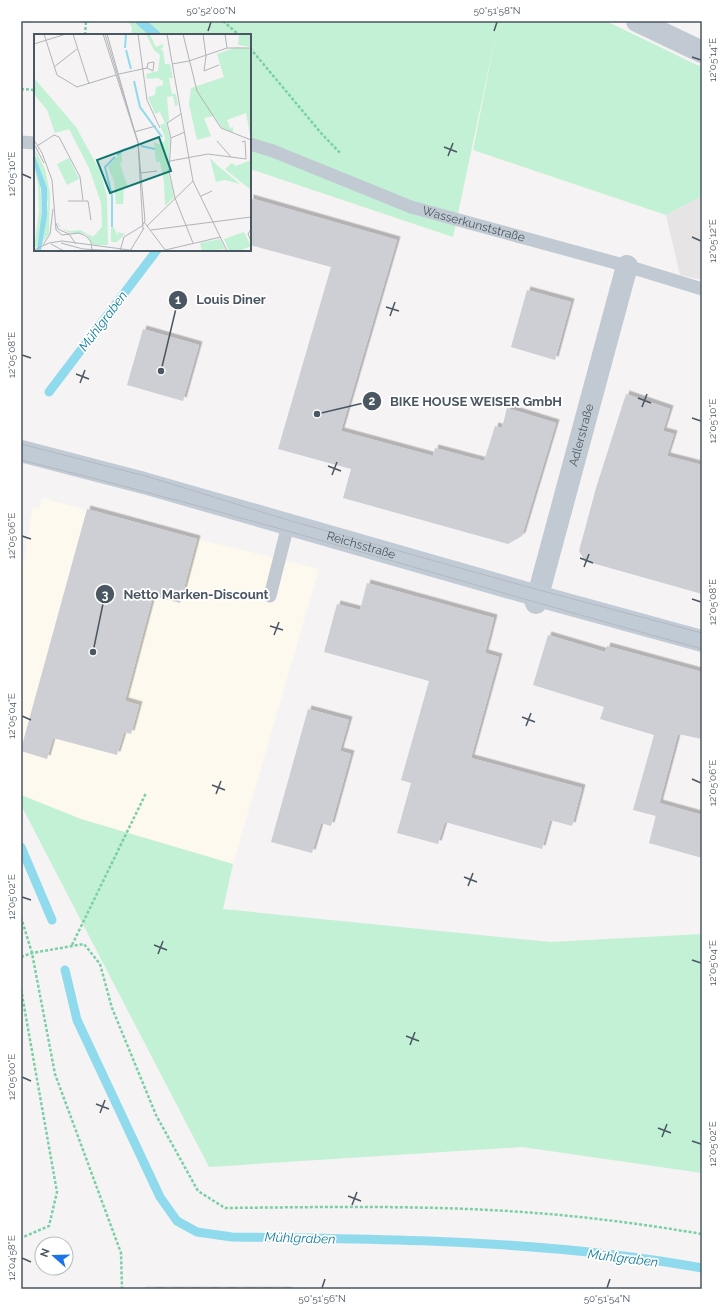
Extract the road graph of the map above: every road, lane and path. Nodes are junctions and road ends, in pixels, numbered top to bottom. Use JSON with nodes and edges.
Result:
{"nodes":[{"id":1,"x":86,"y":21,"type":"edge"},
{"id":2,"x":223,"y":21,"type":"edge"},
{"id":3,"x":638,"y":21,"type":"edge"},
{"id":4,"x":84,"y":34,"type":"edge"},
{"id":5,"x":238,"y":34,"type":"edge"},
{"id":6,"x":251,"y":49,"type":"edge"},
{"id":7,"x":702,"y":52,"type":"edge"},
{"id":8,"x":21,"y":89,"type":"edge"},
{"id":9,"x":34,"y":90,"type":"edge"},
{"id":10,"x":21,"y":142,"type":"edge"},
{"id":11,"x":34,"y":143,"type":"edge"},
{"id":12,"x":251,"y":144,"type":"edge"},
{"id":13,"x":342,"y":155,"type":"dead end"},
{"id":14,"x":627,"y":266,"type":"junction"},
{"id":15,"x":702,"y":290,"type":"edge"},
{"id":16,"x":21,"y":451,"type":"edge"},
{"id":17,"x":288,"y":525,"type":"junction"},
{"id":18,"x":270,"y":596,"type":"dead end"},
{"id":19,"x":537,"y":600,"type":"junction"},
{"id":20,"x":702,"y":641,"type":"edge"},
{"id":21,"x":146,"y":793,"type":"dead end"},
{"id":22,"x":21,"y":917,"type":"edge"},
{"id":23,"x":71,"y":946,"type":"junction"},
{"id":24,"x":32,"y":953,"type":"junction"},
{"id":25,"x":21,"y":957,"type":"edge"},
{"id":26,"x":21,"y":989,"type":"edge"},
{"id":27,"x":702,"y":1234,"type":"edge"},
{"id":28,"x":21,"y":1238,"type":"edge"},
{"id":29,"x":122,"y":1289,"type":"edge"}],
"edges":[{"from":1,"to":4,"type":"path"},
{"from":2,"to":5,"type":"path"},
{"from":3,"to":7,"type":"street"},
{"from":6,"to":13,"type":"path"},
{"from":8,"to":9,"type":"path"},
{"from":10,"to":11,"type":"lane"},
{"from":12,"to":14,"type":"lane","name":"Wasserkunststraße"},
{"from":14,"to":15,"type":"lane","name":"Wasserkunststraße"},
{"from":14,"to":19,"type":"street","name":"Adlerstraße"},
{"from":16,"to":17,"type":"main road","name":"Reichsstraße"},
{"from":17,"to":18,"type":"lane"},
{"from":17,"to":19,"type":"main road","name":"Reichsstraße"},
{"from":19,"to":20,"type":"main road","name":"Reichsstraße"},
{"from":21,"to":23,"type":"path"},
{"from":22,"to":24,"type":"path"},
{"from":23,"to":24,"type":"path"},
{"from":23,"to":27,"type":"path"},
{"from":24,"to":25,"type":"path"},
{"from":24,"to":29,"type":"path"},
{"from":26,"to":28,"type":"path"}]}
